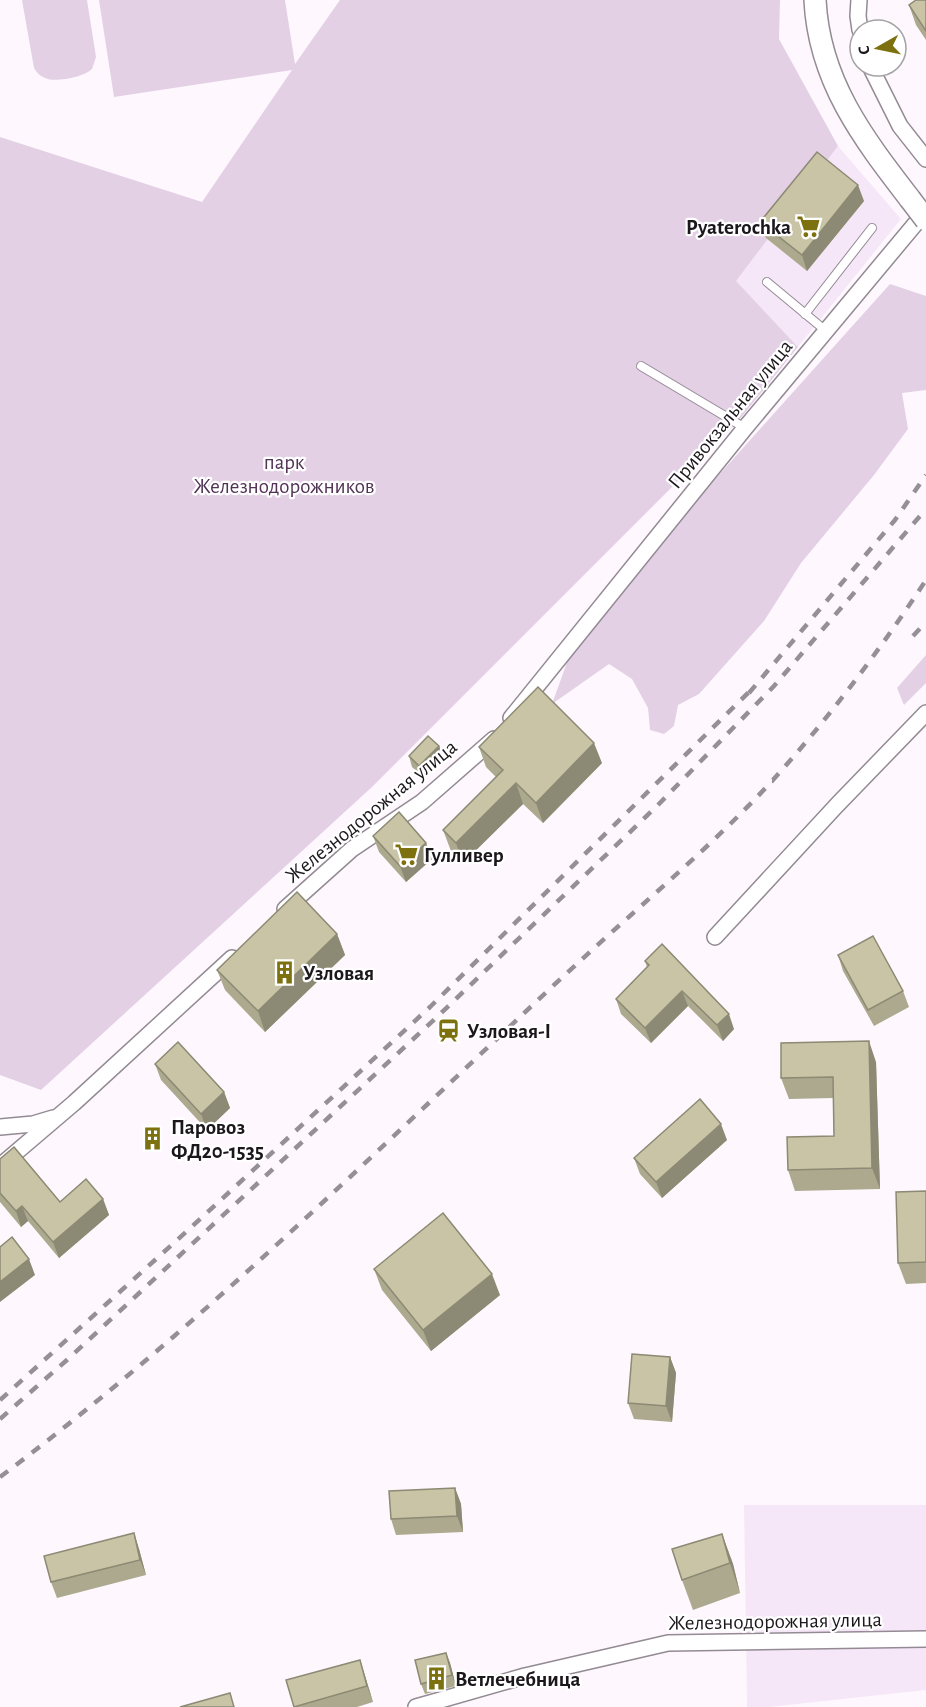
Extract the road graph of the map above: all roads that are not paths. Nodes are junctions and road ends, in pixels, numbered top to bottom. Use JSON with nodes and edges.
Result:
{"nodes":[{"id":1,"x":814,"y":0,"type":"edge"},
{"id":2,"x":859,"y":0,"type":"edge"},
{"id":3,"x":858,"y":18,"type":"edge"},
{"id":4,"x":876,"y":78,"type":"edge"},
{"id":5,"x":926,"y":159,"type":"edge"},
{"id":6,"x":918,"y":205,"type":"edge"},
{"id":7,"x":926,"y":220,"type":"edge"},
{"id":8,"x":873,"y":228,"type":"dead end"},
{"id":9,"x":767,"y":282,"type":"dead end"},
{"id":10,"x":805,"y":314,"type":"junction"},
{"id":11,"x":826,"y":331,"type":"junction"},
{"id":12,"x":641,"y":366,"type":"dead end"},
{"id":13,"x":745,"y":428,"type":"junction"},
{"id":14,"x":569,"y":646,"type":"joint"},
{"id":15,"x":926,"y":713,"type":"edge"},
{"id":16,"x":274,"y":918,"type":"edge"},
{"id":17,"x":715,"y":937,"type":"dead end"},
{"id":18,"x":240,"y":950,"type":"edge"},
{"id":19,"x":60,"y":1115,"type":"junction"},
{"id":20,"x":0,"y":1127,"type":"edge"},
{"id":21,"x":0,"y":1166,"type":"edge"},
{"id":22,"x":926,"y":1639,"type":"edge"},
{"id":23,"x":416,"y":1707,"type":"edge"}],
"edges":[{"from":1,"to":6,"type":"main road"},
{"from":2,"to":3,"type":"street"},
{"from":4,"to":5,"type":"street"},
{"from":6,"to":7,"type":"main road","bridge":true},
{"from":6,"to":11,"type":"street","name":"Привокзальная улица"},
{"from":8,"to":10,"type":"lane"},
{"from":9,"to":10,"type":"lane"},
{"from":10,"to":11,"type":"lane"},
{"from":11,"to":13,"type":"street","name":"Привокзальная улица"},
{"from":12,"to":13,"type":"lane"},
{"from":13,"to":14,"type":"street","name":"Привокзальная улица"},
{"from":14,"to":16,"type":"street","name":"Железнодорожная улица"},
{"from":15,"to":17,"type":"street"},
{"from":18,"to":19,"type":"street"},
{"from":19,"to":20,"type":"street"},
{"from":19,"to":21,"type":"street"},
{"from":22,"to":23,"type":"street","name":"Железнодорожная улица"}]}
